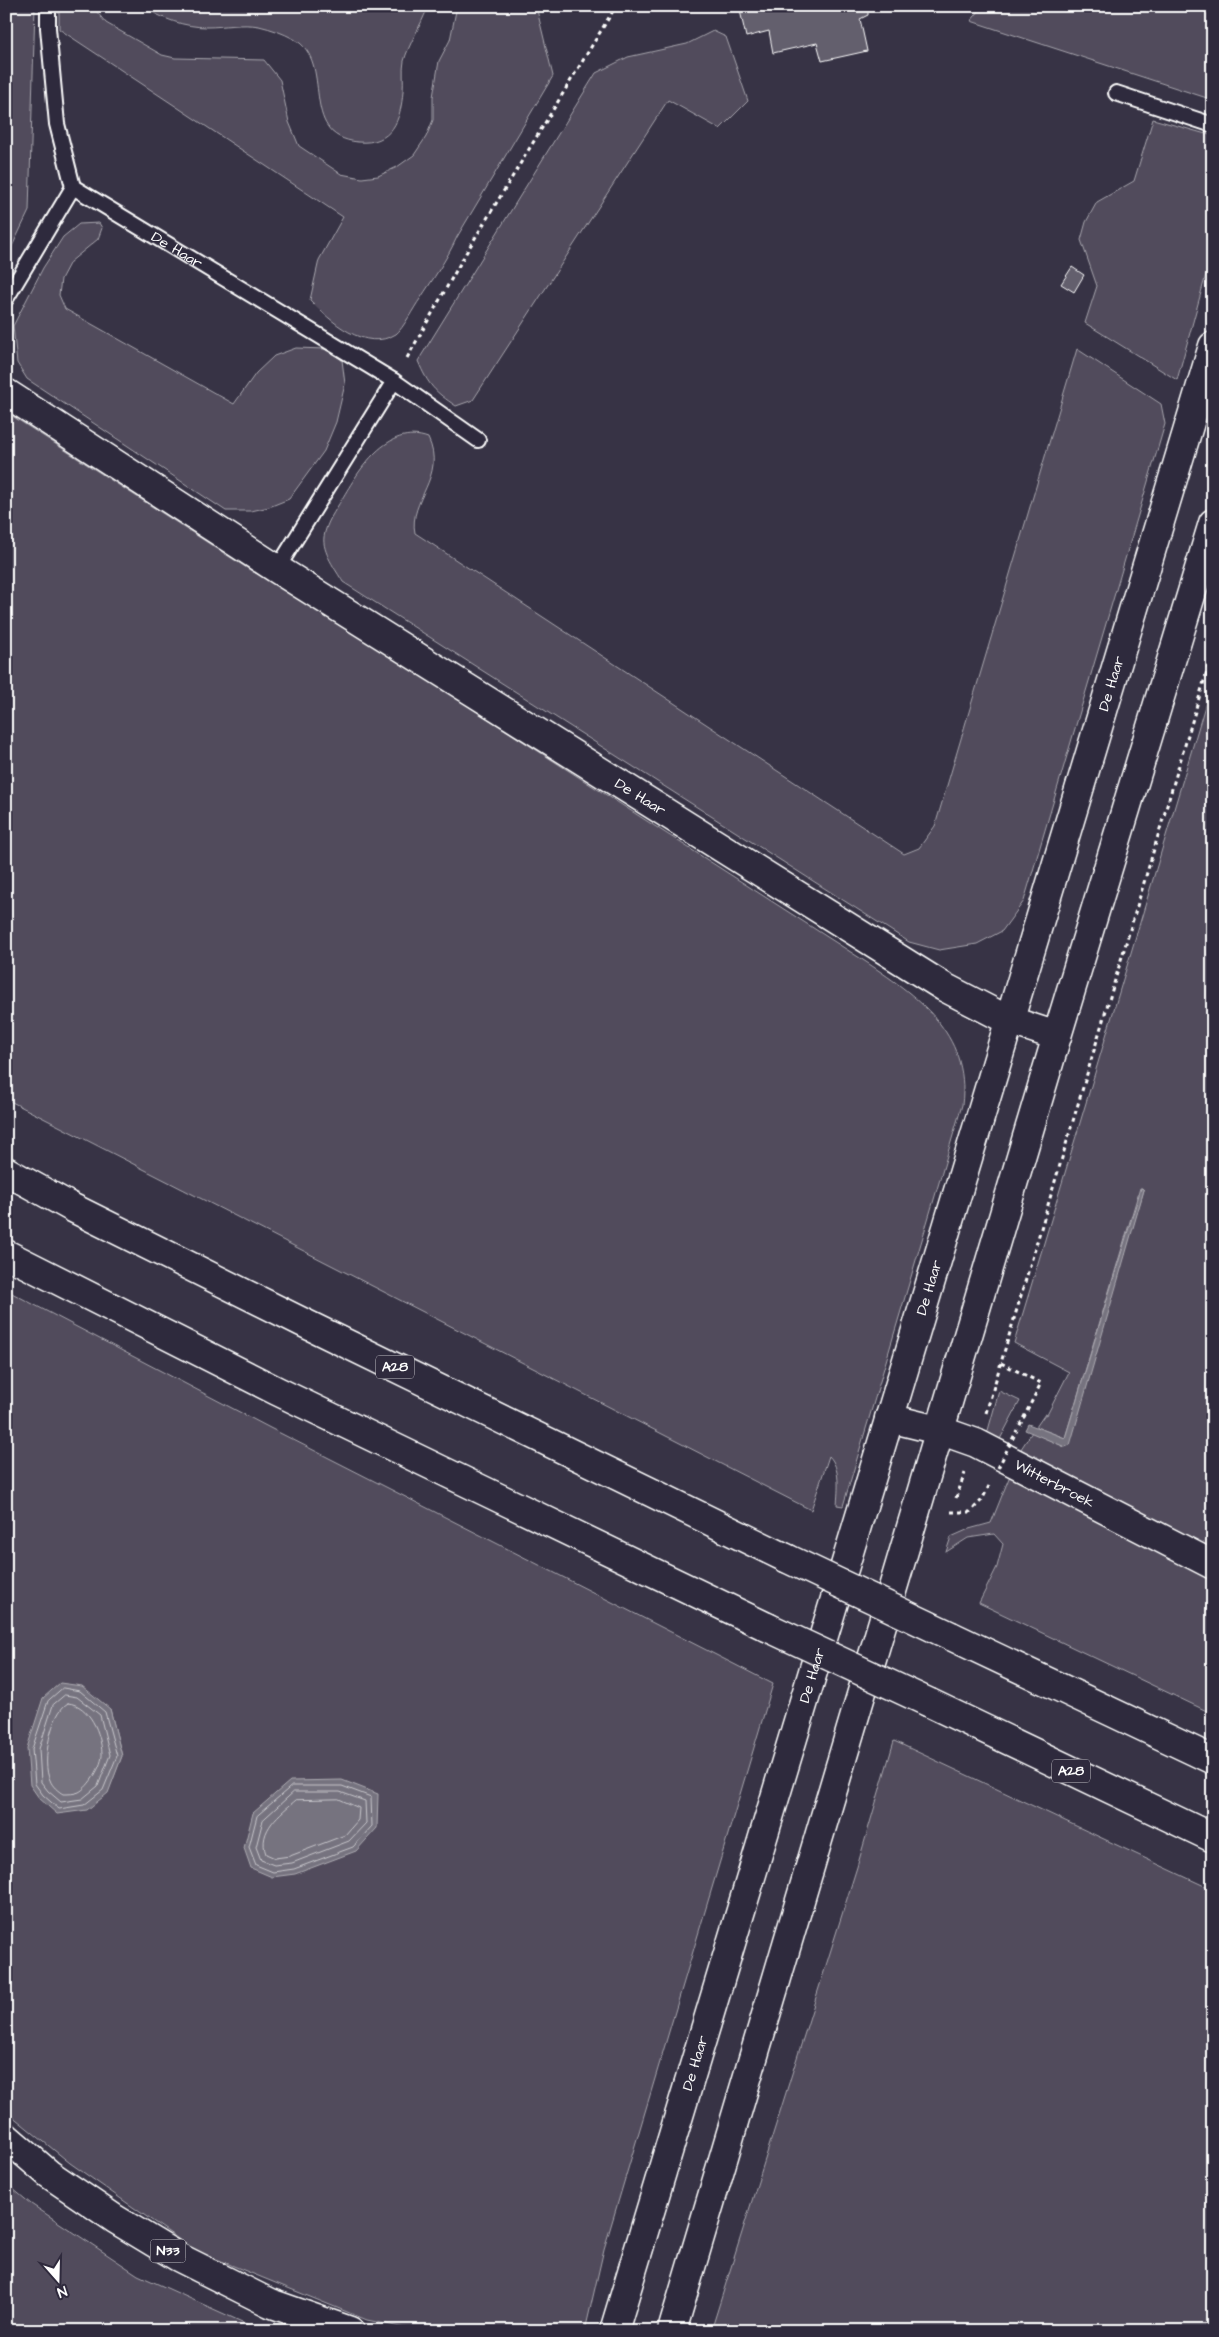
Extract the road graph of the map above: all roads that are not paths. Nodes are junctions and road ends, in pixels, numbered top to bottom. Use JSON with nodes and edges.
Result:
{"nodes":[{"id":1,"x":48,"y":6,"type":"edge"},
{"id":2,"x":1116,"y":93,"type":"dead end"},
{"id":3,"x":1213,"y":125,"type":"edge"},
{"id":4,"x":73,"y":187,"type":"junction"},
{"id":5,"x":6,"y":299,"type":"edge"},
{"id":6,"x":1213,"y":346,"type":"edge"},
{"id":7,"x":394,"y":381,"type":"junction"},
{"id":8,"x":6,"y":393,"type":"edge"},
{"id":9,"x":478,"y":440,"type":"dead end"},
{"id":10,"x":1213,"y":523,"type":"edge"},
{"id":11,"x":277,"y":569,"type":"junction"},
{"id":12,"x":1008,"y":1020,"type":"junction"},
{"id":13,"x":1057,"y":1036,"type":"junction"},
{"id":14,"x":6,"y":1171,"type":"edge"},
{"id":15,"x":6,"y":1254,"type":"edge"},
{"id":16,"x":889,"y":1418,"type":"junction"},
{"id":17,"x":942,"y":1430,"type":"junction"},
{"id":18,"x":1213,"y":1565,"type":"edge"},
{"id":19,"x":1213,"y":1760,"type":"edge"},
{"id":20,"x":1213,"y":1838,"type":"edge"},
{"id":21,"x":6,"y":2137,"type":"edge"},
{"id":22,"x":350,"y":2331,"type":"edge"},
{"id":23,"x":614,"y":2331,"type":"edge"},
{"id":24,"x":672,"y":2331,"type":"edge"}],
"edges":[{"from":1,"to":4,"type":"lane"},
{"from":2,"to":3,"type":"lane"},
{"from":4,"to":5,"type":"lane"},
{"from":4,"to":7,"type":"lane","name":"De Haar"},
{"from":6,"to":12,"type":"main road","name":"De Haar"},
{"from":7,"to":9,"type":"lane","name":"De Haar"},
{"from":7,"to":11,"type":"lane"},
{"from":8,"to":11,"type":"main road","name":"De Haar"},
{"from":10,"to":13,"type":"main road"},
{"from":11,"to":12,"type":"main road","name":"De Haar"},
{"from":12,"to":13,"type":"main road","name":"De Haar"},
{"from":12,"to":16,"type":"main road","name":"De Haar"},
{"from":13,"to":17,"type":"main road"},
{"from":14,"to":19,"type":"main road","number":"A28","bridge":true},
{"from":15,"to":20,"type":"main road","number":"A28","bridge":true},
{"from":16,"to":17,"type":"main road","name":"Witterbroek"},
{"from":16,"to":23,"type":"main road","name":"De Haar"},
{"from":17,"to":18,"type":"main road","name":"Witterbroek"},
{"from":17,"to":24,"type":"main road"},
{"from":21,"to":22,"type":"main road","number":"N33"}]}
